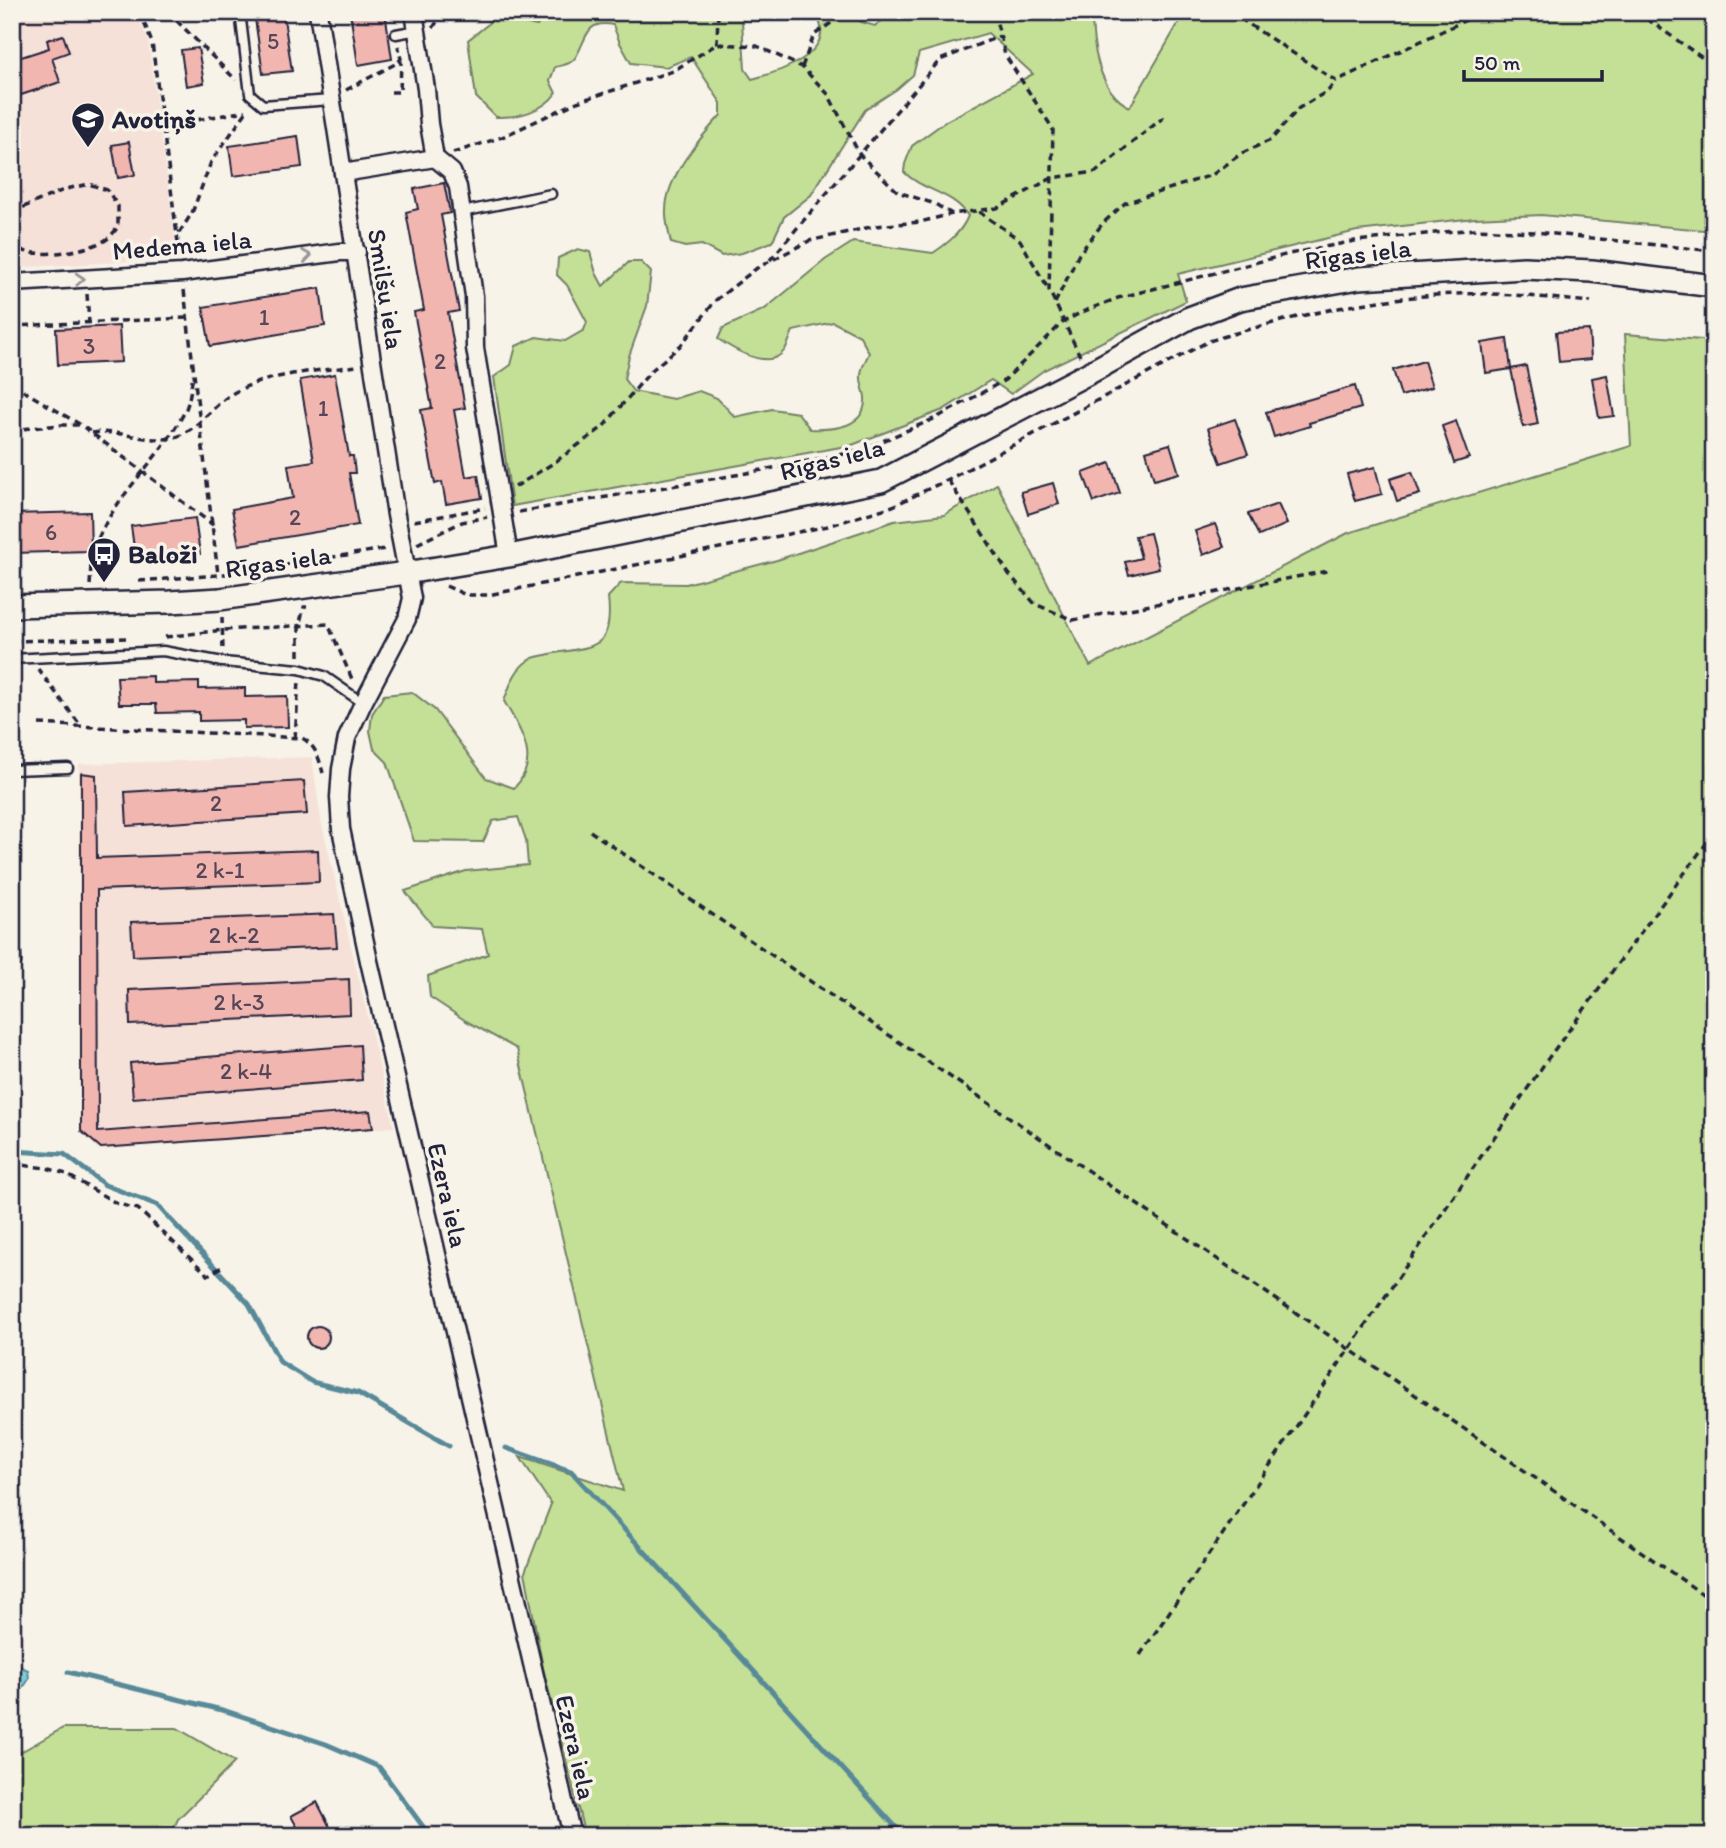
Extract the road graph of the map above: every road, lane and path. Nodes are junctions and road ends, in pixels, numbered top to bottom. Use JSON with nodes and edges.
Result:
{"nodes":[{"id":1,"x":140,"y":12,"type":"edge"},
{"id":2,"x":168,"y":12,"type":"edge"},
{"id":3,"x":240,"y":12,"type":"edge"},
{"id":4,"x":318,"y":12,"type":"edge"},
{"id":5,"x":393,"y":12,"type":"edge"},
{"id":6,"x":414,"y":12,"type":"edge"},
{"id":7,"x":718,"y":12,"type":"edge"},
{"id":8,"x":853,"y":12,"type":"edge"},
{"id":9,"x":994,"y":12,"type":"edge"},
{"id":10,"x":1230,"y":12,"type":"edge"},
{"id":11,"x":1473,"y":12,"type":"edge"},
{"id":12,"x":1637,"y":12,"type":"edge"},
{"id":13,"x":418,"y":30,"type":"junction"},
{"id":14,"x":396,"y":34,"type":"junction"},
{"id":15,"x":1000,"y":36,"type":"junction"},
{"id":16,"x":717,"y":44,"type":"junction"},
{"id":17,"x":401,"y":59,"type":"junction"},
{"id":18,"x":1714,"y":66,"type":"edge"},
{"id":19,"x":802,"y":67,"type":"junction"},
{"id":20,"x":1336,"y":80,"type":"junction"},
{"id":21,"x":391,"y":92,"type":"dead end"},
{"id":22,"x":250,"y":94,"type":"junction"},
{"id":23,"x":331,"y":97,"type":"junction"},
{"id":24,"x":263,"y":105,"type":"junction"},
{"id":25,"x":247,"y":111,"type":"junction"},
{"id":26,"x":1164,"y":117,"type":"dead end"},
{"id":27,"x":162,"y":125,"type":"junction"},
{"id":28,"x":860,"y":155,"type":"junction"},
{"id":29,"x":435,"y":158,"type":"junction"},
{"id":30,"x":343,"y":173,"type":"junction"},
{"id":31,"x":1052,"y":178,"type":"junction"},
{"id":32,"x":551,"y":194,"type":"dead end"},
{"id":33,"x":978,"y":211,"type":"junction"},
{"id":34,"x":14,"y":212,"type":"edge"},
{"id":35,"x":462,"y":212,"type":"junction"},
{"id":36,"x":952,"y":214,"type":"junction"},
{"id":37,"x":177,"y":234,"type":"junction"},
{"id":38,"x":12,"y":244,"type":"edge"},
{"id":39,"x":1714,"y":251,"type":"edge"},
{"id":40,"x":357,"y":252,"type":"junction"},
{"id":41,"x":768,"y":263,"type":"junction"},
{"id":42,"x":182,"y":273,"type":"junction"},
{"id":43,"x":87,"y":278,"type":"junction"},
{"id":44,"x":12,"y":283,"type":"edge"},
{"id":45,"x":1714,"y":286,"type":"edge"},
{"id":46,"x":1049,"y":290,"type":"junction"},
{"id":47,"x":1055,"y":303,"type":"junction"},
{"id":48,"x":187,"y":318,"type":"junction"},
{"id":49,"x":1063,"y":322,"type":"junction"},
{"id":50,"x":89,"y":323,"type":"junction"},
{"id":51,"x":12,"y":326,"type":"edge"},
{"id":52,"x":373,"y":365,"type":"junction"},
{"id":53,"x":194,"y":369,"type":"junction"},
{"id":54,"x":1089,"y":373,"type":"junction"},
{"id":55,"x":12,"y":384,"type":"edge"},
{"id":56,"x":200,"y":422,"type":"junction"},
{"id":57,"x":81,"y":425,"type":"junction"},
{"id":58,"x":12,"y":430,"type":"edge"},
{"id":59,"x":92,"y":433,"type":"junction"},
{"id":60,"x":167,"y":438,"type":"junction"},
{"id":61,"x":143,"y":470,"type":"junction"},
{"id":62,"x":948,"y":480,"type":"dead end"},
{"id":63,"x":499,"y":506,"type":"junction"},
{"id":64,"x":398,"y":524,"type":"junction"},
{"id":65,"x":213,"y":525,"type":"junction"},
{"id":66,"x":402,"y":547,"type":"junction"},
{"id":67,"x":509,"y":556,"type":"junction"},
{"id":68,"x":1327,"y":571,"type":"dead end"},
{"id":69,"x":406,"y":573,"type":"junction"},
{"id":70,"x":218,"y":575,"type":"junction"},
{"id":71,"x":129,"y":582,"type":"dead end"},
{"id":72,"x":80,"y":585,"type":"dead end"},
{"id":73,"x":12,"y":606,"type":"edge"},
{"id":74,"x":165,"y":636,"type":"dead end"},
{"id":75,"x":138,"y":638,"type":"dead end"},
{"id":76,"x":12,"y":641,"type":"edge"},
{"id":77,"x":12,"y":659,"type":"edge"},
{"id":78,"x":30,"y":659,"type":"junction"},
{"id":79,"x":356,"y":687,"type":"dead end"},
{"id":80,"x":363,"y":703,"type":"junction"},
{"id":81,"x":39,"y":724,"type":"dead end"},
{"id":82,"x":81,"y":726,"type":"junction"},
{"id":83,"x":68,"y":768,"type":"dead end"},
{"id":84,"x":12,"y":770,"type":"edge"},
{"id":85,"x":324,"y":778,"type":"dead end"},
{"id":86,"x":590,"y":831,"type":"dead end"},
{"id":87,"x":1714,"y":833,"type":"edge"},
{"id":88,"x":12,"y":878,"type":"edge"},
{"id":89,"x":12,"y":962,"type":"edge"},
{"id":90,"x":12,"y":1164,"type":"edge"},
{"id":91,"x":225,"y":1265,"type":"dead end"},
{"id":92,"x":1349,"y":1349,"type":"junction"},
{"id":93,"x":1714,"y":1602,"type":"edge"},
{"id":94,"x":1140,"y":1655,"type":"dead end"},
{"id":95,"x":572,"y":1836,"type":"edge"},
{"id":96,"x":1274,"y":1836,"type":"edge"},
{"id":97,"x":1315,"y":1836,"type":"edge"}],
"edges":[{"from":1,"to":27,"type":"path"},
{"from":2,"to":22,"type":"path"},
{"from":3,"to":22,"type":"lane"},
{"from":4,"to":23,"type":"street","name":"Smilšu iela"},
{"from":5,"to":14,"type":"path"},
{"from":6,"to":13,"type":"street"},
{"from":7,"to":16,"type":"path"},
{"from":8,"to":19,"type":"path"},
{"from":9,"to":15,"type":"path"},
{"from":10,"to":20,"type":"path"},
{"from":11,"to":20,"type":"path"},
{"from":12,"to":18,"type":"path"},
{"from":13,"to":14,"type":"lane"},
{"from":13,"to":29,"type":"street"},
{"from":14,"to":17,"type":"path"},
{"from":15,"to":28,"type":"path"},
{"from":15,"to":31,"type":"path"},
{"from":16,"to":19,"type":"path"},
{"from":16,"to":29,"type":"path"},
{"from":17,"to":21,"type":"path"},
{"from":17,"to":23,"type":"path"},
{"from":19,"to":28,"type":"path"},
{"from":20,"to":47,"type":"path"},
{"from":22,"to":24,"type":"lane"},
{"from":23,"to":24,"type":"lane"},
{"from":23,"to":30,"type":"street","name":"Smilšu iela"},
{"from":24,"to":25,"type":"path"},
{"from":25,"to":27,"type":"path"},
{"from":25,"to":37,"type":"path"},
{"from":26,"to":31,"type":"path"},
{"from":27,"to":37,"type":"path"},
{"from":28,"to":36,"type":"path"},
{"from":28,"to":41,"type":"path"},
{"from":29,"to":30,"type":"street"},
{"from":29,"to":35,"type":"street"},
{"from":30,"to":40,"type":"street","name":"Smilšu iela"},
{"from":31,"to":33,"type":"path"},
{"from":31,"to":46,"type":"path"},
{"from":32,"to":35,"type":"lane"},
{"from":33,"to":36,"type":"path"},
{"from":33,"to":46,"type":"path"},
{"from":34,"to":38,"type":"path"},
{"from":35,"to":63,"type":"street"},
{"from":36,"to":41,"type":"path"},
{"from":37,"to":42,"type":"path"},
{"from":39,"to":49,"type":"path"},
{"from":42,"to":40,"type":"street","name":"Medema iela","one_way":true},
{"from":40,"to":52,"type":"street","name":"Smilšu iela"},
{"from":41,"to":63,"type":"path"},
{"from":42,"to":43,"type":"street","name":"Medema iela"},
{"from":42,"to":48,"type":"path"},
{"from":44,"to":43,"type":"street","name":"Medema iela","one_way":true},
{"from":43,"to":50,"type":"path"},
{"from":45,"to":54,"type":"main road","name":"Rīgas iela"},
{"from":46,"to":47,"type":"path"},
{"from":47,"to":49,"type":"path"},
{"from":48,"to":50,"type":"path"},
{"from":48,"to":53,"type":"path"},
{"from":49,"to":54,"type":"path"},
{"from":49,"to":63,"type":"path"},
{"from":50,"to":51,"type":"path"},
{"from":52,"to":56,"type":"path"},
{"from":52,"to":64,"type":"street","name":"Smilšu iela"},
{"from":53,"to":56,"type":"path"},
{"from":53,"to":60,"type":"path"},
{"from":54,"to":67,"type":"main road","name":"Rīgas iela"},
{"from":55,"to":57,"type":"path"},
{"from":56,"to":60,"type":"path"},
{"from":56,"to":65,"type":"path"},
{"from":57,"to":58,"type":"path"},
{"from":57,"to":59,"type":"path"},
{"from":59,"to":60,"type":"path"},
{"from":59,"to":61,"type":"path"},
{"from":60,"to":61,"type":"path"},
{"from":61,"to":65,"type":"path"},
{"from":61,"to":72,"type":"path"},
{"from":62,"to":68,"type":"path"},
{"from":63,"to":64,"type":"path"},
{"from":63,"to":66,"type":"path"},
{"from":63,"to":67,"type":"street"},
{"from":64,"to":66,"type":"street","name":"Smilšu iela"},
{"from":65,"to":70,"type":"path"},
{"from":66,"to":69,"type":"street","name":"Smilšu iela"},
{"from":66,"to":70,"type":"path"},
{"from":67,"to":69,"type":"main road","name":"Rīgas iela"},
{"from":69,"to":73,"type":"main road","name":"Rīgas iela"},
{"from":69,"to":80,"type":"street","name":"Ezera iela"},
{"from":70,"to":71,"type":"path"},
{"from":74,"to":79,"type":"path"},
{"from":75,"to":76,"type":"path"},
{"from":77,"to":78,"type":"lane"},
{"from":78,"to":80,"type":"lane"},
{"from":78,"to":82,"type":"path"},
{"from":80,"to":95,"type":"street","name":"Ezera iela"},
{"from":81,"to":82,"type":"path"},
{"from":82,"to":85,"type":"path"},
{"from":83,"to":84,"type":"lane"},
{"from":86,"to":92,"type":"path"},
{"from":87,"to":92,"type":"path"},
{"from":88,"to":89,"type":"lane"},
{"from":90,"to":91,"type":"path"},
{"from":92,"to":93,"type":"path"},
{"from":92,"to":94,"type":"path"},
{"from":96,"to":97,"type":"path"}]}
